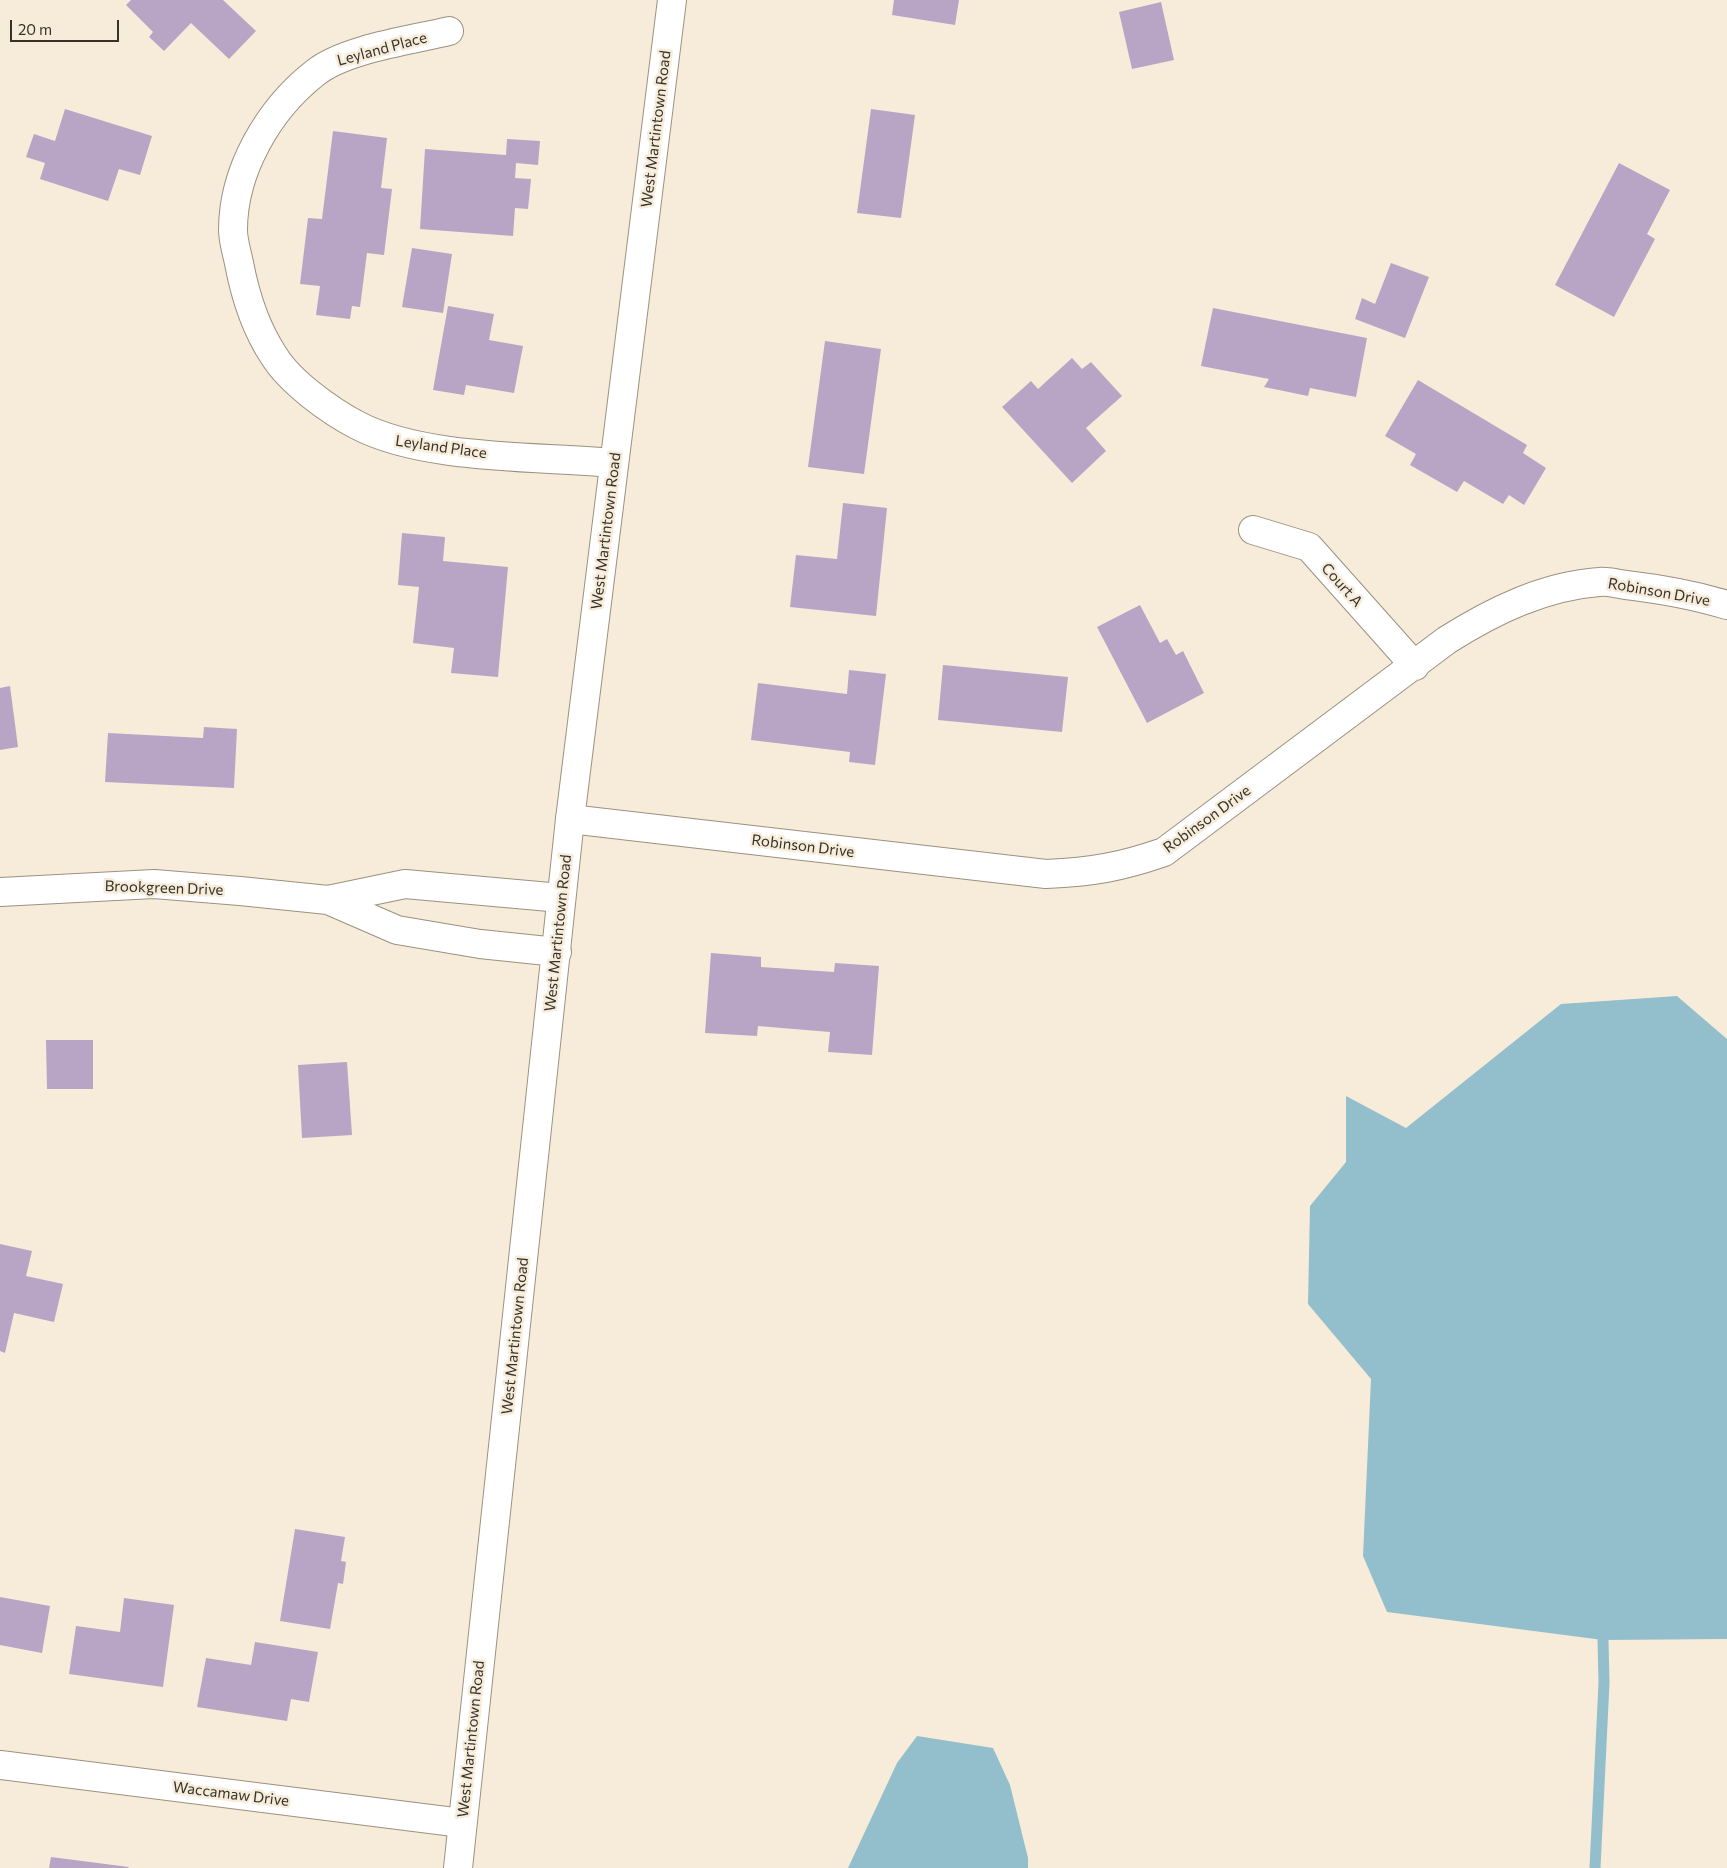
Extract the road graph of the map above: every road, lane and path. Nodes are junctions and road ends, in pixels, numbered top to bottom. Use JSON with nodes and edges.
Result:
{"nodes":[{"id":1,"x":672,"y":0,"type":"edge"},
{"id":2,"x":450,"y":31,"type":"dead end"},
{"id":3,"x":614,"y":463,"type":"junction"},
{"id":4,"x":1253,"y":530,"type":"dead end"},
{"id":5,"x":1727,"y":605,"type":"edge"},
{"id":6,"x":1415,"y":666,"type":"junction"},
{"id":7,"x":570,"y":819,"type":"junction"},
{"id":8,"x":0,"y":892,"type":"edge"},
{"id":9,"x":561,"y":898,"type":"junction"},
{"id":10,"x":328,"y":900,"type":"junction"},
{"id":11,"x":557,"y":952,"type":"junction"},
{"id":12,"x":0,"y":1765,"type":"edge"},
{"id":13,"x":462,"y":1823,"type":"junction"},
{"id":14,"x":458,"y":1868,"type":"edge"}],
"edges":[{"from":1,"to":3,"type":"street","name":"West Martintown Road"},
{"from":2,"to":3,"type":"street","name":"Leyland Place"},
{"from":3,"to":7,"type":"street","name":"West Martintown Road"},
{"from":4,"to":6,"type":"street","name":"Court A"},
{"from":5,"to":6,"type":"street","name":"Robinson Drive"},
{"from":6,"to":7,"type":"street","name":"Robinson Drive"},
{"from":7,"to":9,"type":"street","name":"West Martintown Road"},
{"from":8,"to":10,"type":"street","name":"Brookgreen Drive"},
{"from":9,"to":10,"type":"street","name":"Brookgreen Drive"},
{"from":9,"to":11,"type":"street","name":"West Martintown Road"},
{"from":10,"to":11,"type":"street","name":"Brookgreen Drive"},
{"from":11,"to":13,"type":"street","name":"West Martintown Road"},
{"from":12,"to":13,"type":"street","name":"Waccamaw Drive"},
{"from":13,"to":14,"type":"street","name":"West Martintown Road"}]}
